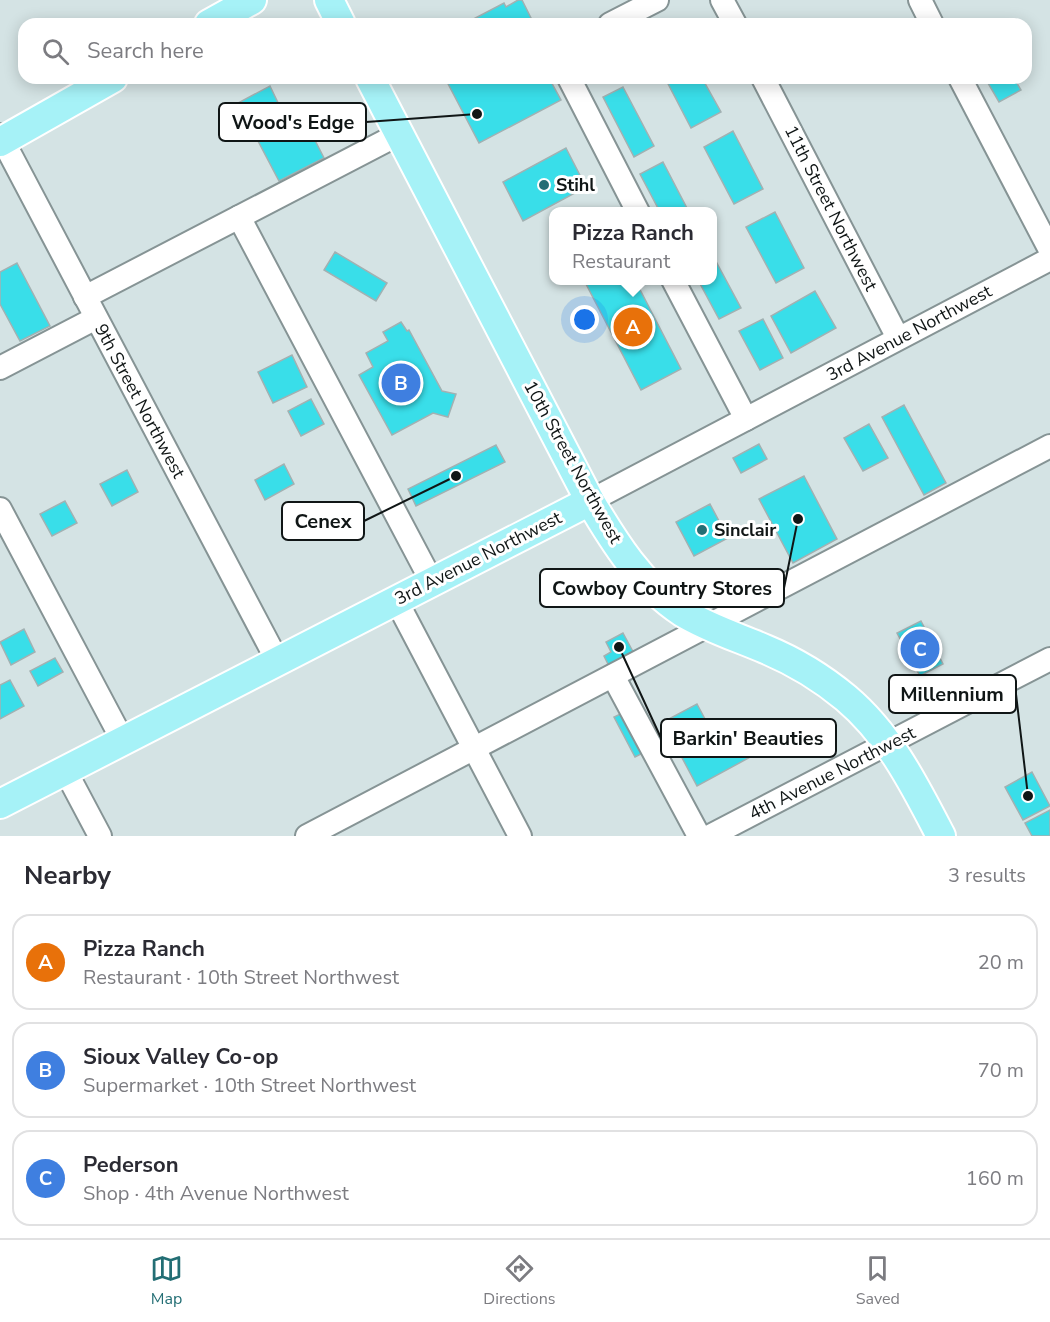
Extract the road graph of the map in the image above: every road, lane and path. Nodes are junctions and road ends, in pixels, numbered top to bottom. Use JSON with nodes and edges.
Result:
{"nodes":[{"id":1,"x":252,"y":0,"type":"edge"},
{"id":2,"x":329,"y":0,"type":"edge"},
{"id":3,"x":657,"y":0,"type":"edge"},
{"id":4,"x":722,"y":0,"type":"edge"},
{"id":5,"x":920,"y":0,"type":"edge"},
{"id":6,"x":220,"y":18,"type":"edge"},
{"id":7,"x":338,"y":18,"type":"edge"},
{"id":8,"x":622,"y":18,"type":"edge"},
{"id":9,"x":732,"y":18,"type":"edge"},
{"id":10,"x":929,"y":18,"type":"edge"},
{"id":11,"x":102,"y":84,"type":"edge"},
{"id":12,"x":373,"y":84,"type":"edge"},
{"id":13,"x":571,"y":84,"type":"edge"},
{"id":14,"x":766,"y":84,"type":"edge"},
{"id":15,"x":963,"y":84,"type":"edge"},
{"id":16,"x":399,"y":134,"type":"junction"},
{"id":17,"x":1,"y":139,"type":"edge"},
{"id":18,"x":635,"y":207,"type":"edge"},
{"id":19,"x":239,"y":217,"type":"junction"},
{"id":20,"x":1050,"y":250,"type":"edge"},
{"id":21,"x":1050,"y":259,"type":"edge"},
{"id":22,"x":677,"y":285,"type":"edge"},
{"id":23,"x":85,"y":297,"type":"junction"},
{"id":24,"x":96,"y":318,"type":"junction"},
{"id":25,"x":898,"y":338,"type":"junction"},
{"id":26,"x":0,"y":368,"type":"edge"},
{"id":27,"x":746,"y":419,"type":"junction"},
{"id":28,"x":1050,"y":446,"type":"edge"},
{"id":29,"x":590,"y":501,"type":"junction"},
{"id":30,"x":0,"y":509,"type":"edge"},
{"id":31,"x":432,"y":582,"type":"junction"},
{"id":32,"x":396,"y":600,"type":"junction"},
{"id":33,"x":710,"y":626,"type":"junction"},
{"id":34,"x":1050,"y":659,"type":"edge"},
{"id":35,"x":278,"y":662,"type":"junction"},
{"id":36,"x":613,"y":676,"type":"junction"},
{"id":37,"x":123,"y":741,"type":"junction"},
{"id":38,"x":889,"y":744,"type":"junction"},
{"id":39,"x":473,"y":748,"type":"junction"},
{"id":40,"x":66,"y":770,"type":"junction"},
{"id":41,"x":0,"y":804,"type":"edge"},
{"id":42,"x":100,"y":836,"type":"edge"},
{"id":43,"x":307,"y":836,"type":"edge"},
{"id":44,"x":519,"y":836,"type":"edge"},
{"id":45,"x":699,"y":836,"type":"edge"},
{"id":46,"x":710,"y":836,"type":"edge"},
{"id":47,"x":941,"y":836,"type":"edge"}],
"edges":[{"from":1,"to":6,"type":"main road"},
{"from":2,"to":7,"type":"main road"},
{"from":3,"to":8,"type":"street"},
{"from":4,"to":9,"type":"street"},
{"from":5,"to":10,"type":"street"},
{"from":11,"to":17,"type":"main road"},
{"from":12,"to":16,"type":"main road","name":"10th Street Northwest"},
{"from":13,"to":18,"type":"street"},
{"from":14,"to":25,"type":"street","name":"11th Street Northwest"},
{"from":15,"to":20,"type":"street"},
{"from":16,"to":19,"type":"street"},
{"from":16,"to":29,"type":"main road","name":"10th Street Northwest"},
{"from":17,"to":23,"type":"street","name":"9th Street Northwest"},
{"from":19,"to":23,"type":"street"},
{"from":19,"to":31,"type":"street"},
{"from":21,"to":25,"type":"street","name":"3rd Avenue Northwest"},
{"from":22,"to":27,"type":"street"},
{"from":23,"to":24,"type":"street","name":"9th Street Northwest"},
{"from":24,"to":26,"type":"street"},
{"from":24,"to":35,"type":"street","name":"9th Street Northwest"},
{"from":25,"to":27,"type":"street","name":"3rd Avenue Northwest"},
{"from":27,"to":29,"type":"street","name":"3rd Avenue Northwest"},
{"from":28,"to":33,"type":"street"},
{"from":29,"to":31,"type":"main road","name":"3rd Avenue Northwest"},
{"from":29,"to":33,"type":"main road","name":"10th Street Northwest"},
{"from":30,"to":37,"type":"street"},
{"from":31,"to":32,"type":"main road","name":"3rd Avenue Northwest"},
{"from":32,"to":35,"type":"main road","name":"3rd Avenue Northwest"},
{"from":32,"to":39,"type":"street"},
{"from":33,"to":36,"type":"street"},
{"from":33,"to":38,"type":"main road","name":"10th Street Northwest"},
{"from":34,"to":38,"type":"street","name":"4th Avenue Northwest"},
{"from":35,"to":37,"type":"main road","name":"3rd Avenue Northwest"},
{"from":36,"to":39,"type":"street"},
{"from":36,"to":45,"type":"street"},
{"from":37,"to":40,"type":"main road","name":"3rd Avenue Northwest"},
{"from":38,"to":46,"type":"street","name":"4th Avenue Northwest"},
{"from":38,"to":47,"type":"main road","name":"10th Street Northwest"},
{"from":39,"to":43,"type":"street"},
{"from":39,"to":44,"type":"street"},
{"from":40,"to":41,"type":"main road","name":"3rd Avenue Northwest"},
{"from":40,"to":42,"type":"street"}]}
